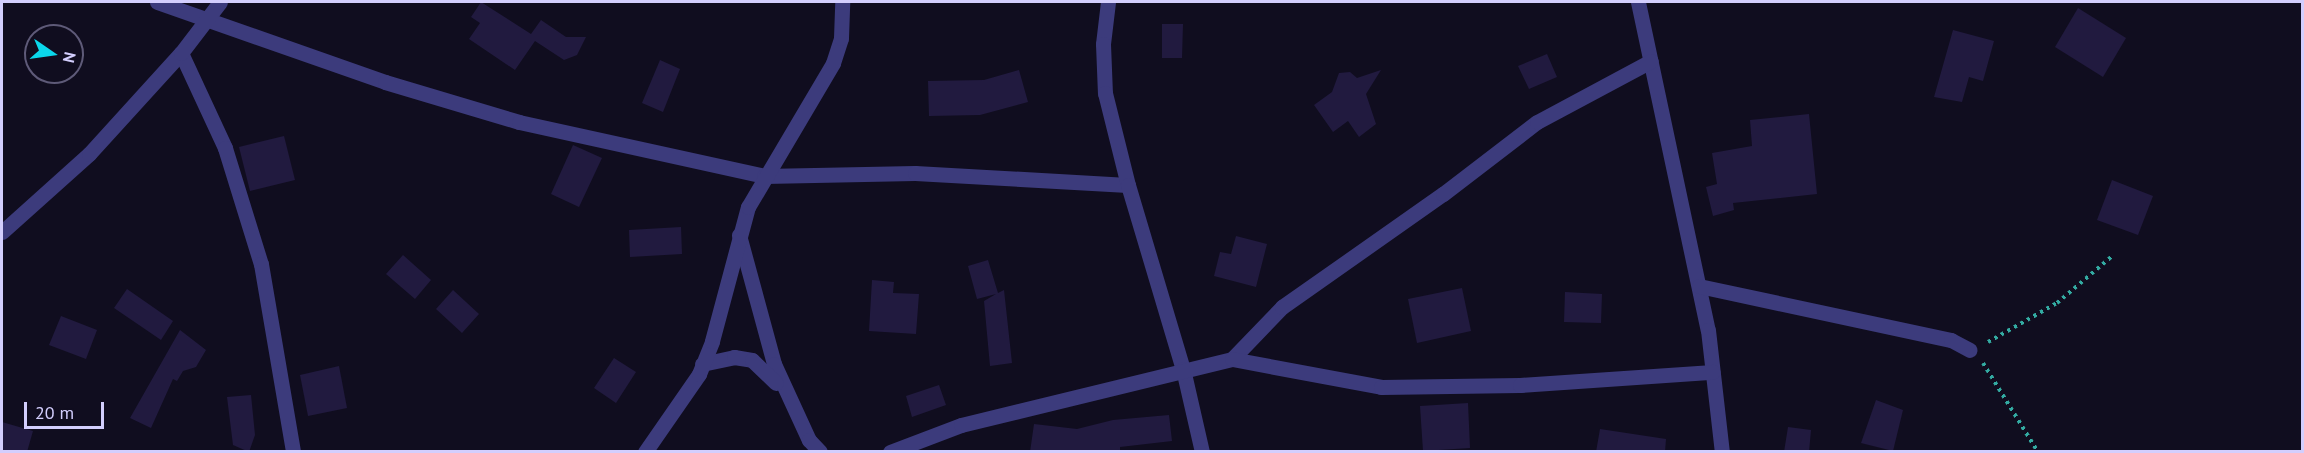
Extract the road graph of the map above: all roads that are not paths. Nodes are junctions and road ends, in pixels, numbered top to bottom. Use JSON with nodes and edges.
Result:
{"nodes":[{"id":1,"x":157,"y":2,"type":"edge"},
{"id":2,"x":220,"y":2,"type":"edge"},
{"id":3,"x":842,"y":2,"type":"edge"},
{"id":4,"x":1108,"y":2,"type":"edge"},
{"id":5,"x":1638,"y":2,"type":"edge"},
{"id":6,"x":207,"y":21,"type":"junction"},
{"id":7,"x":181,"y":53,"type":"junction"},
{"id":8,"x":1651,"y":61,"type":"junction"},
{"id":9,"x":764,"y":176,"type":"junction"},
{"id":10,"x":1128,"y":185,"type":"junction"},
{"id":11,"x":2,"y":231,"type":"edge"},
{"id":12,"x":738,"y":232,"type":"junction"},
{"id":13,"x":1699,"y":286,"type":"junction"},
{"id":14,"x":1970,"y":350,"type":"road end"},
{"id":15,"x":1232,"y":359,"type":"junction"},
{"id":16,"x":702,"y":364,"type":"junction"},
{"id":17,"x":1183,"y":369,"type":"junction"},
{"id":18,"x":1713,"y":372,"type":"junction"},
{"id":19,"x":788,"y":400,"type":"junction"},
{"id":20,"x":919,"y":447,"type":"edge"},
{"id":21,"x":293,"y":452,"type":"edge"},
{"id":22,"x":645,"y":452,"type":"edge"},
{"id":23,"x":820,"y":452,"type":"edge"},
{"id":24,"x":891,"y":452,"type":"edge"},
{"id":25,"x":1202,"y":452,"type":"edge"},
{"id":26,"x":1722,"y":452,"type":"edge"}],
"edges":[{"from":1,"to":6,"type":"street"},
{"from":2,"to":6,"type":"street"},
{"from":3,"to":9,"type":"street"},
{"from":4,"to":10,"type":"street"},
{"from":5,"to":8,"type":"street"},
{"from":6,"to":7,"type":"street"},
{"from":6,"to":9,"type":"street"},
{"from":7,"to":11,"type":"street"},
{"from":7,"to":21,"type":"street"},
{"from":8,"to":13,"type":"street"},
{"from":8,"to":15,"type":"street"},
{"from":9,"to":10,"type":"street"},
{"from":9,"to":12,"type":"street"},
{"from":10,"to":17,"type":"street"},
{"from":12,"to":16,"type":"street"},
{"from":12,"to":19,"type":"street"},
{"from":13,"to":14,"type":"street"},
{"from":13,"to":18,"type":"street"},
{"from":15,"to":17,"type":"street"},
{"from":15,"to":18,"type":"street"},
{"from":16,"to":19,"type":"street"},
{"from":16,"to":22,"type":"street"},
{"from":17,"to":20,"type":"street"},
{"from":17,"to":25,"type":"street"},
{"from":18,"to":26,"type":"street"},
{"from":19,"to":23,"type":"street"},
{"from":20,"to":24,"type":"street"}]}
